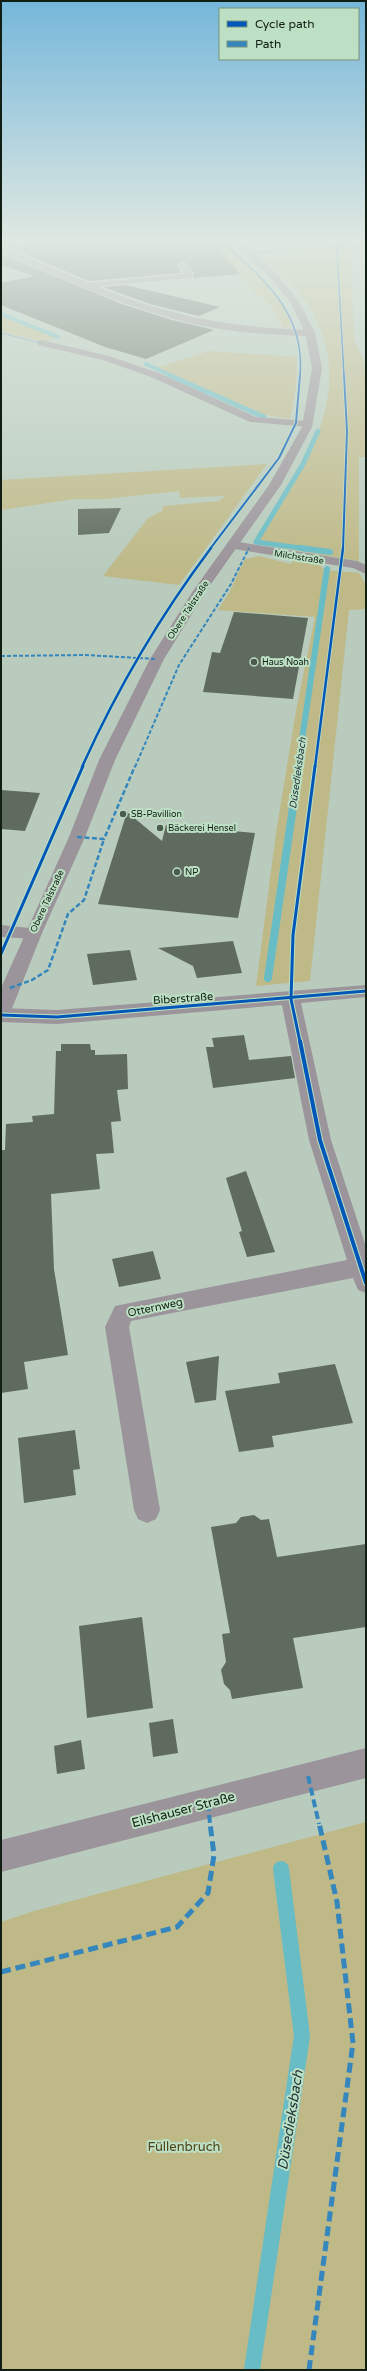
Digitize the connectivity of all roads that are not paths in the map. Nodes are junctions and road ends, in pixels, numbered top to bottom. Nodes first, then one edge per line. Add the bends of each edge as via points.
1 (60, 348) edge
2 (313, 348) edge
3 (308, 424) junction
4 (232, 545) junction
5 (363, 566) edge
6 (1, 931) edge
7 (32, 933) junction
8 (366, 991) edge
9 (291, 999) junction
10 (1, 1011) edge
11 (1, 1015) edge
12 (359, 1241) edge
13 (363, 1275) edge
14 (147, 1510) dead end
15 (366, 1762) edge
16 (1, 1856) edge

1 - 3 street via 106,358 155,374 254,420
2 - 3 street, Obere Talstraße via 317,368
3 - 4 street, Obere Talstraße via 293,456 275,485
4 - 5 street, Milchstraße
4 - 7 street, Obere Talstraße via 157,659 107,760 77,837
6 - 7 street
7 - 10 street, Obere Talstraße
8 - 9 street, Biberstraße
9 - 11 street, Biberstraße via 57,1017
9 - 12 street via 320,1140
12 - 13 street
13 - 14 street, Otternweg via 124,1313 116,1327
15 - 16 street, Eilshauser Straße

